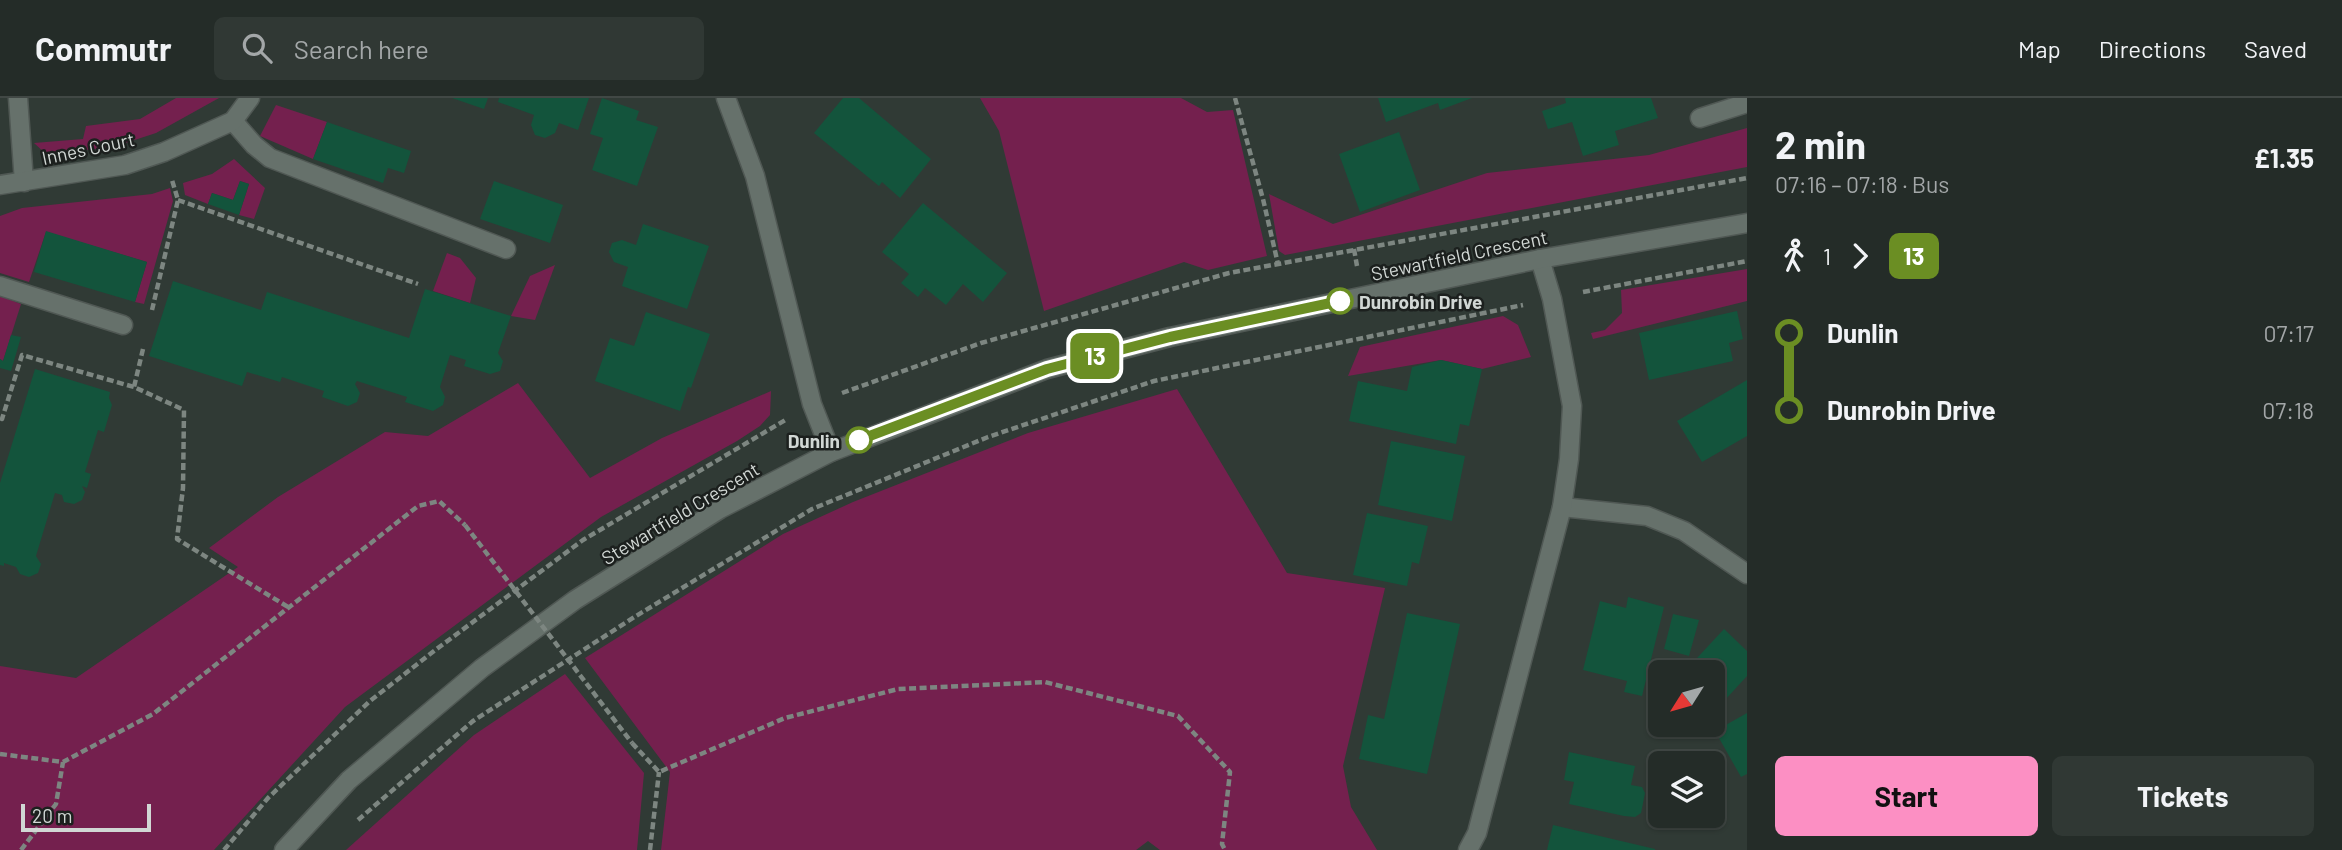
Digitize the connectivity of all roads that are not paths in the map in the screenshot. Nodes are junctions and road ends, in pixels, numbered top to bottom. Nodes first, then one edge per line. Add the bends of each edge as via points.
1 (18, 98) edge
2 (250, 98) edge
3 (726, 98) edge
4 (1747, 103) edge
5 (1700, 118) dead end
6 (233, 121) junction
7 (24, 182) junction
8 (0, 185) edge
9 (1747, 223) edge
10 (506, 248) dead end
11 (1540, 258) junction
12 (0, 286) edge
13 (123, 325) dead end
14 (831, 452) junction
15 (1562, 507) junction
16 (1747, 574) edge
17 (284, 850) edge
18 (1468, 850) edge

1 - 7 street
2 - 6 street, Innes Court
3 - 14 street via 755,176 812,404
4 - 5 street
6 - 7 street, Innes Court via 125,165
6 - 10 street via 270,158
7 - 8 street, Innes Court
9 - 11 street, Stewartfield Crescent
11 - 14 street, Stewartfield Crescent via 1170,337 1047,369
11 - 15 street via 1572,406
12 - 13 street
14 - 17 street, Stewartfield Crescent via 720,509 575,600 482,667 349,780
15 - 16 street via 1647,516 1684,531
15 - 18 street via 1477,833

